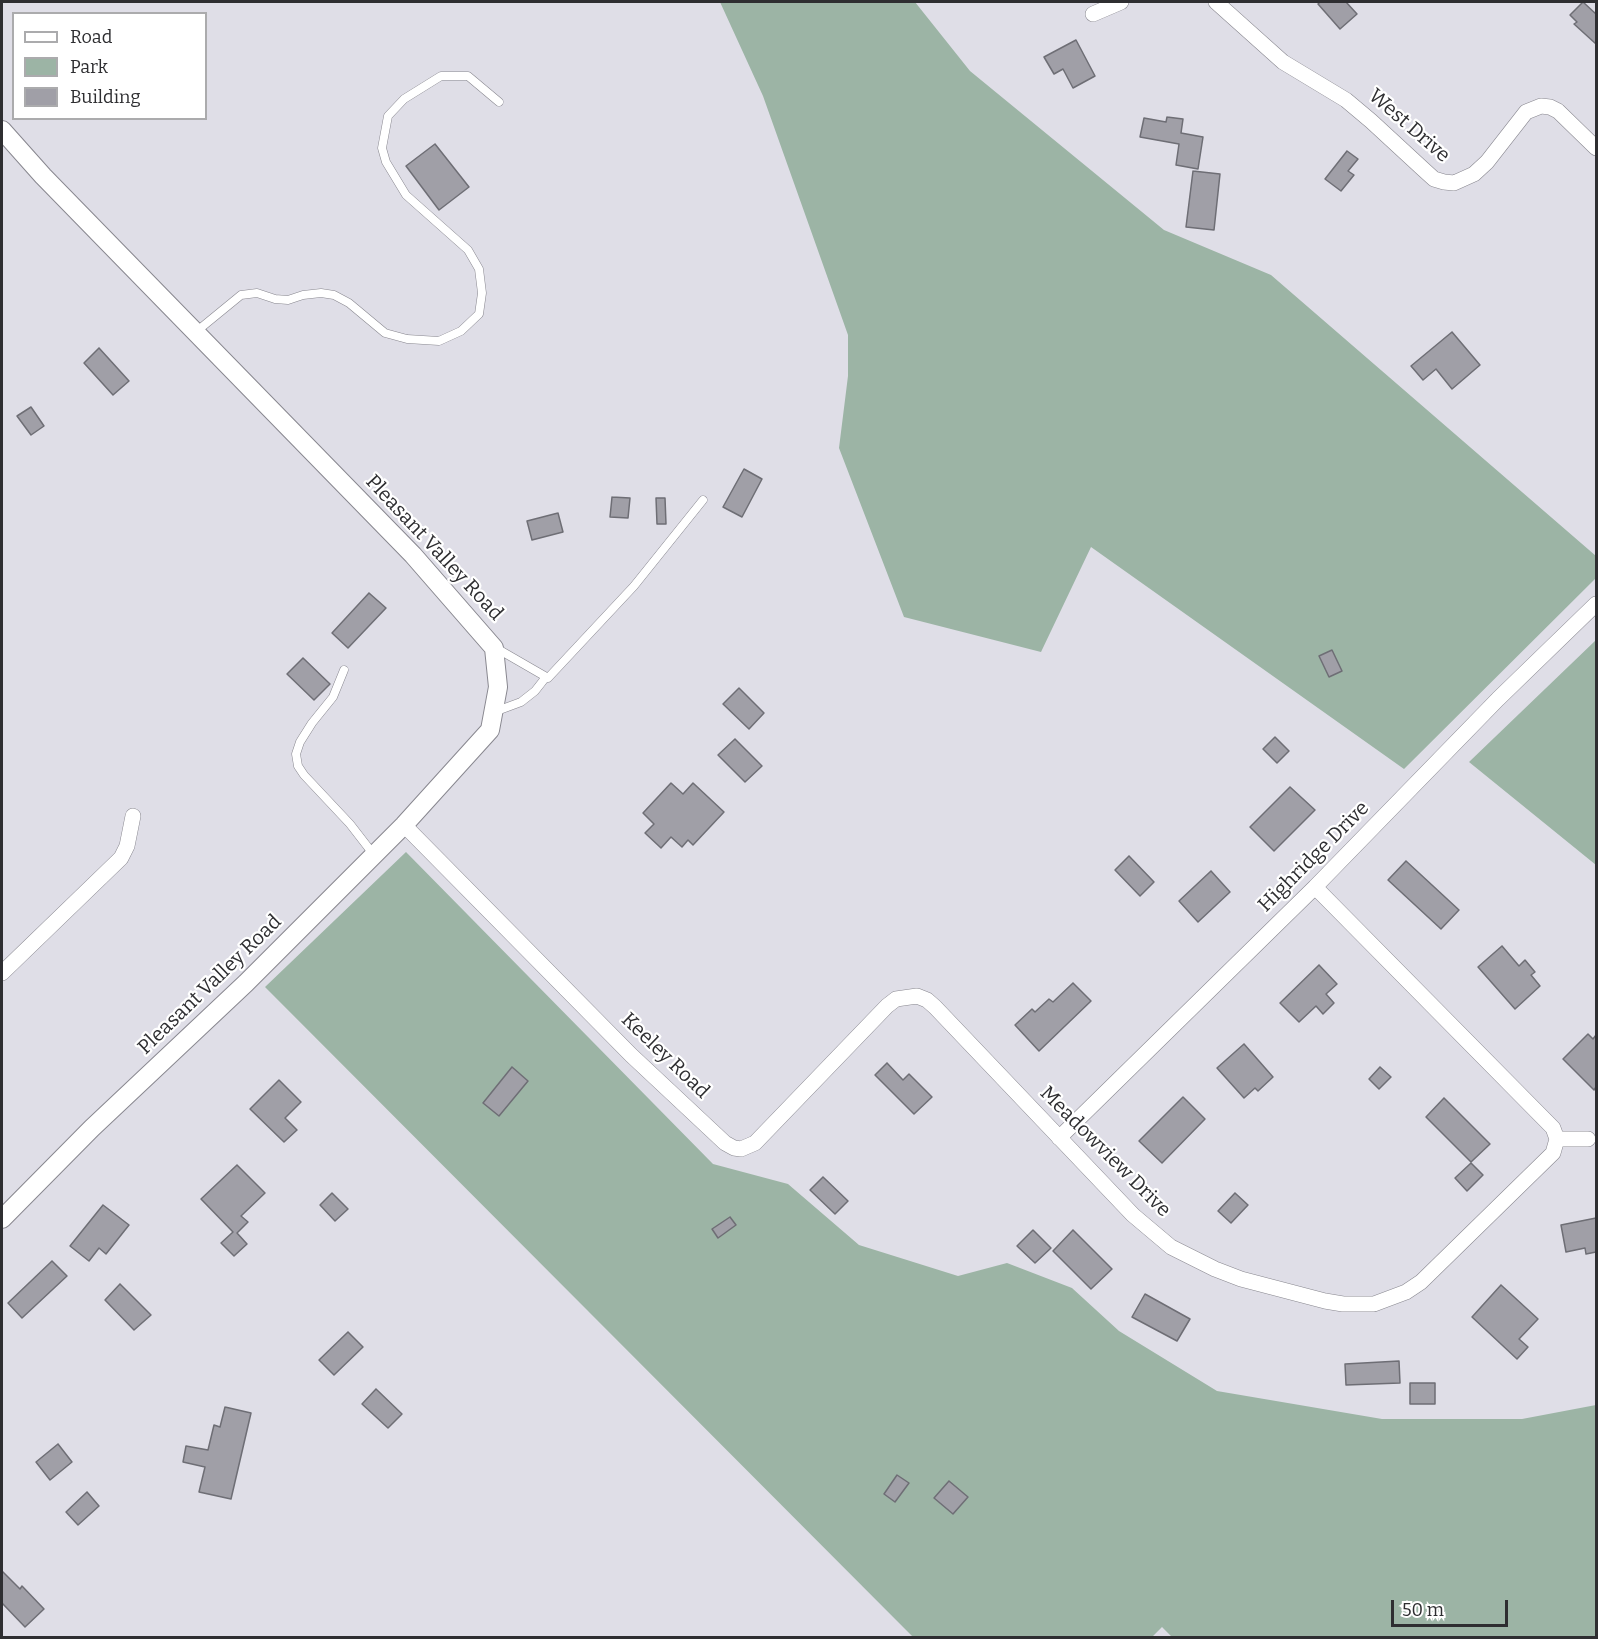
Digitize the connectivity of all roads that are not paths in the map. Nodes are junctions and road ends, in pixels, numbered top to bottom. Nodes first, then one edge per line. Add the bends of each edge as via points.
1 (1120, 2) edge
2 (1216, 2) edge
3 (1093, 14) dead end
4 (499, 102) dead end
5 (2, 130) edge
6 (1596, 148) edge
7 (196, 332) junction
8 (703, 500) dead end
9 (1596, 604) edge
10 (494, 648) junction
11 (344, 670) dead end
12 (546, 677) junction
13 (493, 712) junction
14 (133, 816) dead end
15 (404, 825) junction
16 (374, 855) junction
17 (1315, 887) junction
18 (2, 973) edge
19 (906, 996) joint
20 (1059, 1138) junction
21 (1557, 1139) junction
22 (1588, 1139) dead end
23 (2, 1219) edge

1 - 3 street
2 - 6 street, West Drive via 1283,62 1346,100 1434,179 1454,183 1474,174 1526,112 1541,105 1558,111
4 - 7 lane via 468,76 441,76 404,99 388,116 382,148 406,195 468,250 479,269 479,314 461,331 439,341 407,339 385,333 334,295 321,293 288,300 257,293 241,295
5 - 7 street, Pleasant Valley Road
7 - 10 street, Pleasant Valley Road via 413,555
8 - 12 lane via 634,585
9 - 17 street, Highridge Drive
10 - 12 lane
10 - 13 street, Pleasant Valley Road via 498,687
11 - 16 lane via 333,697 312,723 296,754 304,775
12 - 13 lane via 521,702
13 - 15 street, Pleasant Valley Road via 490,730
14 - 18 street via 121,858
15 - 16 street, Pleasant Valley Road
15 - 19 street, Keeley Road via 631,1055 734,1148 755,1143 877,1015
16 - 23 street, Pleasant Valley Road
17 - 20 street, Highridge Drive
17 - 21 street via 1553,1128
19 - 20 street, Meadowview Drive via 917,996 936,1007
20 - 21 street, Meadowview Drive via 1133,1215 1171,1247 1241,1279 1325,1301 1359,1305 1389,1299 1421,1282 1553,1153
21 - 22 street

